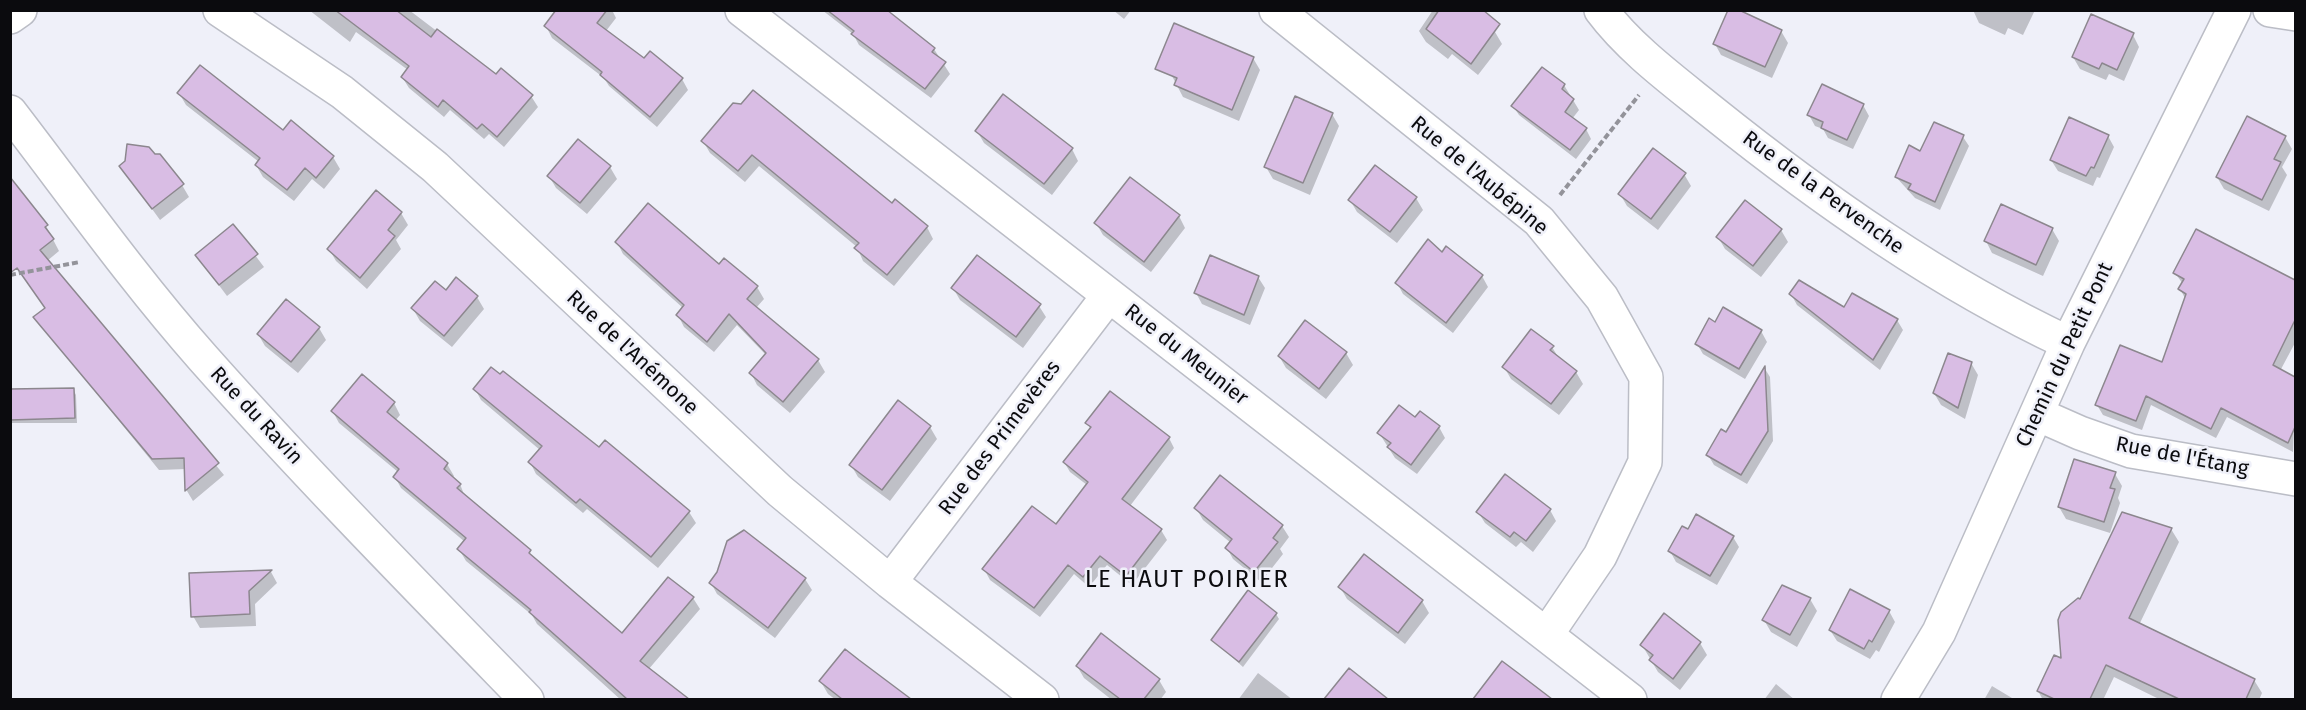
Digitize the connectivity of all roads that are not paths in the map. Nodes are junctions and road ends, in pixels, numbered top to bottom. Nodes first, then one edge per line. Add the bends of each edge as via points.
1 (20, 10) edge
2 (220, 10) edge
3 (742, 10) edge
4 (1276, 10) edge
5 (1601, 10) edge
6 (2234, 10) edge
7 (2270, 10) edge
8 (2295, 14) edge
9 (10, 17) edge
10 (10, 112) edge
11 (1109, 295) junction
12 (2068, 343) junction
13 (2037, 414) junction
14 (2295, 479) edge
15 (890, 582) junction
16 (1547, 634) junction
17 (526, 699) edge
18 (1042, 699) edge
19 (1630, 699) edge
20 (1899, 699) edge

1 - 9 street
2 - 15 street, Rue de l'Anémone via 342,92 435,167 780,491
3 - 11 street, Rue du Meunier
4 - 16 street, Rue de l'Aubépine via 1539,221 1602,298 1646,377 1645,462 1600,556
5 - 12 street, Rue de la Pervenche via 1659,69 1775,162 1900,249
6 - 12 street, Chemin du Petit Pont
7 - 8 street
10 - 17 street, Rue du Ravin via 201,357 373,543
11 - 15 street, Rue des Primevères
11 - 16 street, Rue du Meunier
12 - 13 street, Chemin du Petit Pont
13 - 14 street, Rue de l'Étang via 2131,451
13 - 20 street, Chemin du Petit Pont via 1939,632
15 - 18 street, Rue de l'Anémone
16 - 19 street, Rue du Meunier

